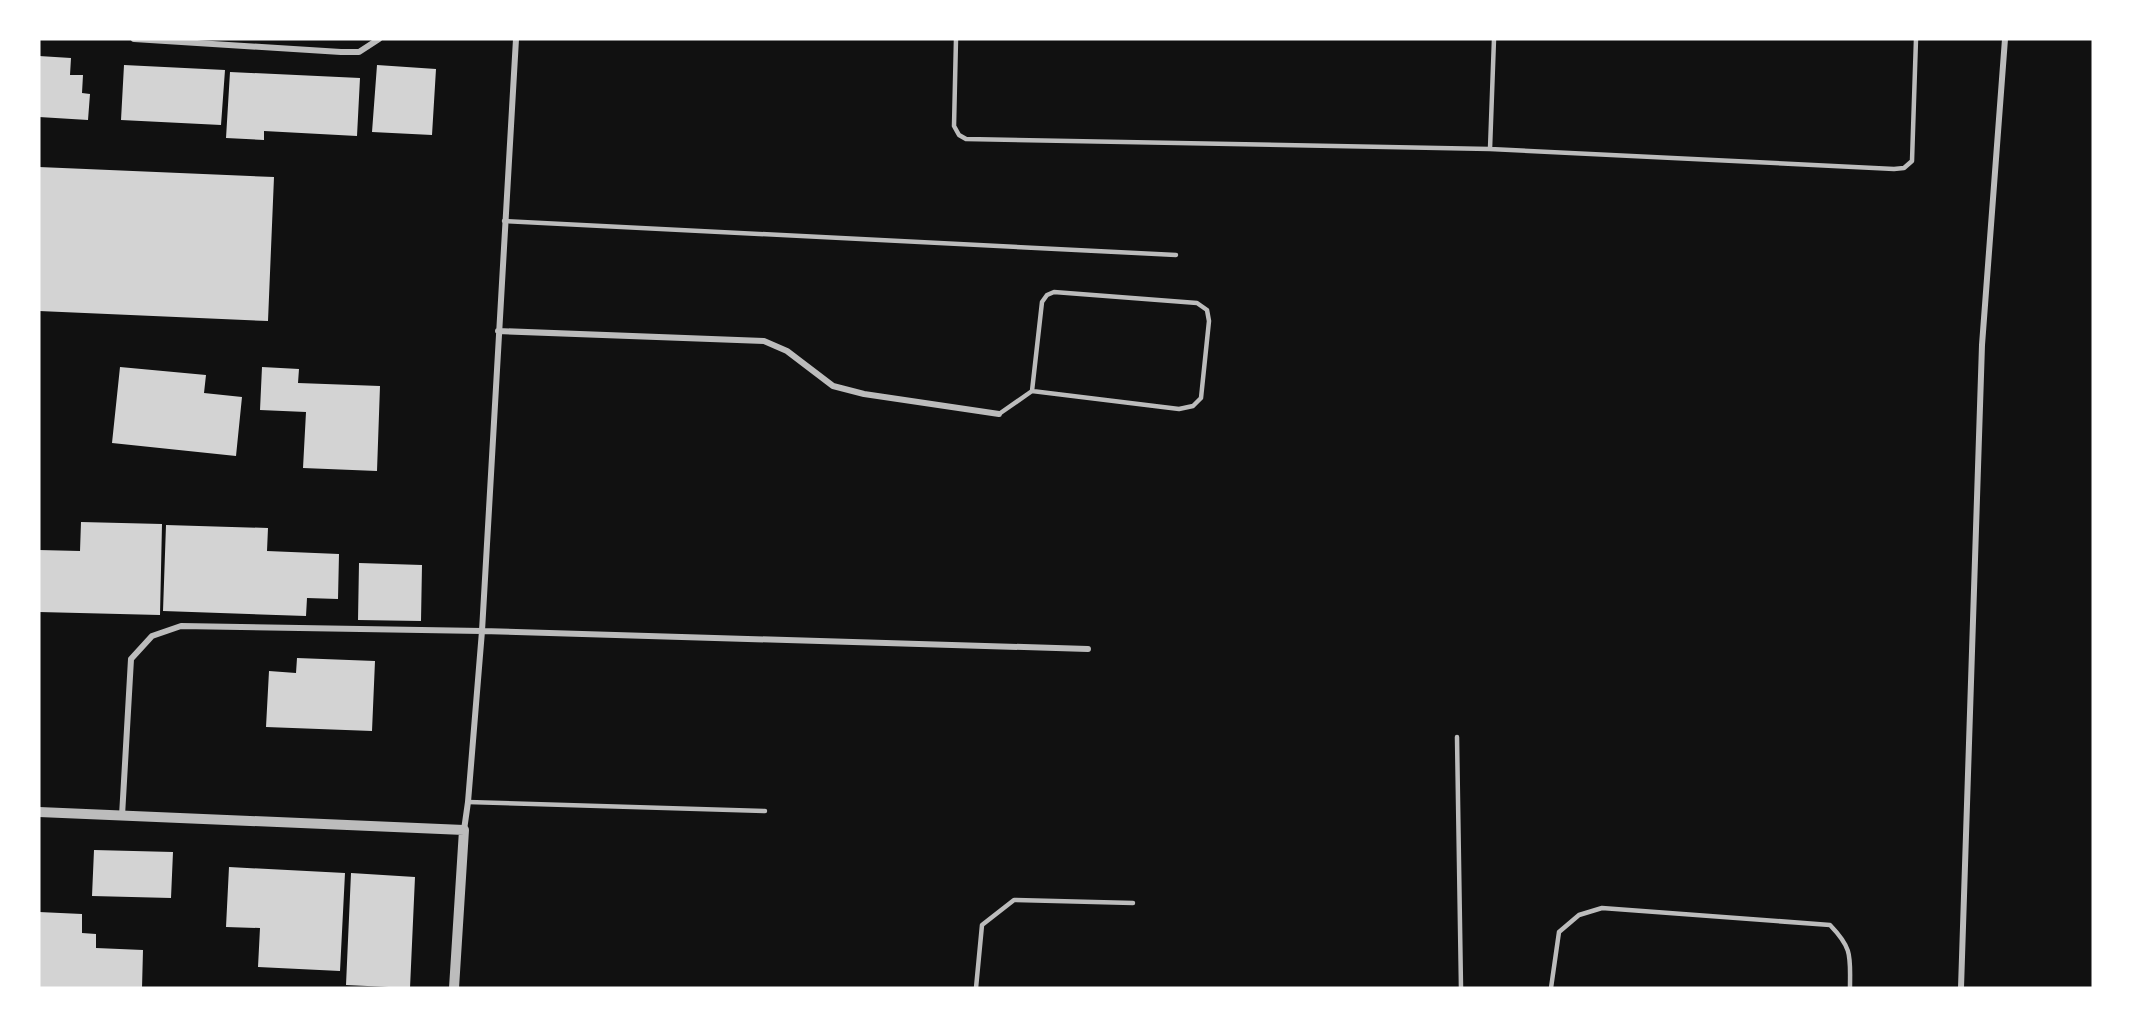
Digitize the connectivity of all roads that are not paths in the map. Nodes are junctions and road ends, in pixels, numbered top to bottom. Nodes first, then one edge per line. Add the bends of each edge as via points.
1 (134, 39) edge
2 (379, 39) edge
3 (516, 39) edge
4 (956, 39) edge
5 (1494, 39) edge
6 (1916, 39) edge
7 (2005, 39) edge
8 (1490, 149) junction
9 (504, 221) junction
10 (1176, 255) dead end
11 (498, 332) junction
12 (1032, 391) junction
13 (999, 414) joint
14 (482, 631) junction
15 (1088, 649) dead end
16 (1457, 737) dead end
17 (468, 802) junction
18 (765, 811) dead end
19 (39, 812) edge
20 (122, 816) junction
21 (464, 830) junction
22 (1132, 903) dead end
23 (454, 988) edge
24 (976, 988) edge
25 (1461, 988) edge
26 (1551, 988) edge
27 (1850, 988) edge
28 (1961, 988) edge

1 - 2 street via 359,52
3 - 9 street
4 - 8 lane via 954,126 966,139
5 - 8 lane
6 - 8 lane via 1912,161 1904,168
7 - 28 street via 1982,345
9 - 10 lane
9 - 11 street
11 - 13 street via 764,341 786,351 833,386
11 - 14 street
12 - 12 lane via 1042,302 1047,295 1054,292 1197,303 1207,310 1201,398 1193,406 1179,409
12 - 13 lane
14 - 15 street
14 - 17 street
14 - 20 street via 181,626 152,636 130,660
16 - 25 lane
17 - 18 lane
17 - 21 street
19 - 20 street
20 - 21 street
21 - 23 street
22 - 24 lane via 1014,900 982,925
26 - 27 lane via 1559,932 1579,915 1602,908 1830,925 1844,940 1850,957

